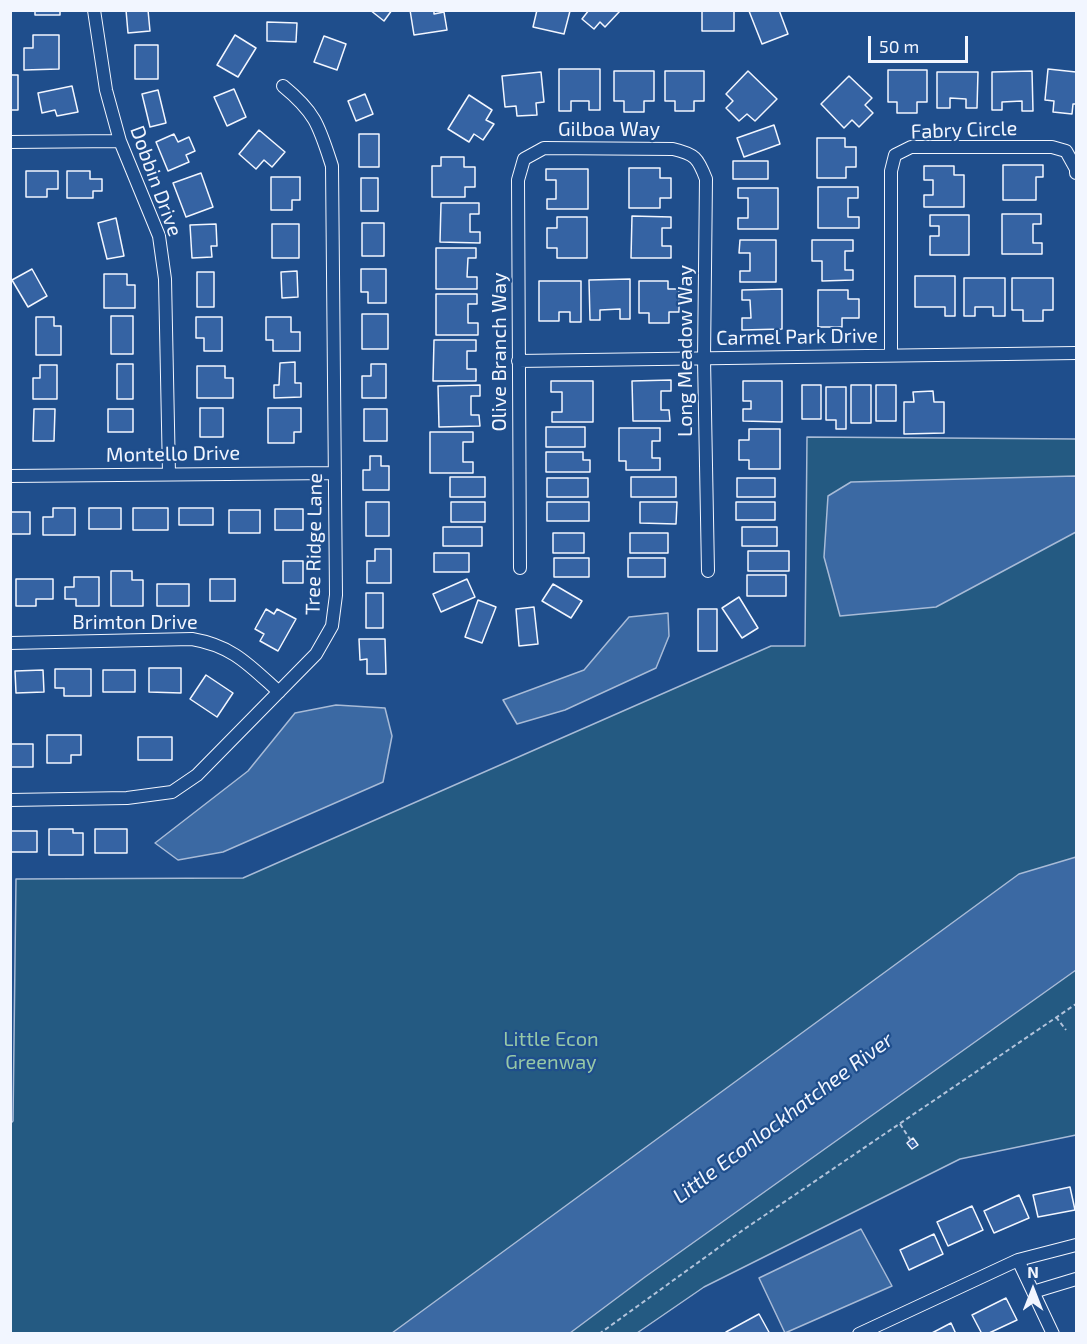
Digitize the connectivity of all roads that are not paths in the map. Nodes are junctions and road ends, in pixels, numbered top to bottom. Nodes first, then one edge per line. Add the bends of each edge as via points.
1 (94, 10) edge
2 (283, 86) dead end
3 (120, 141) junction
4 (10, 142) edge
5 (544, 148) joint
6 (673, 149) joint
7 (1077, 173) edge
8 (1077, 353) edge
9 (891, 354) junction
10 (704, 359) junction
11 (518, 360) junction
12 (335, 473) junction
13 (169, 474) junction
14 (10, 476) edge
15 (520, 568) dead end
16 (708, 571) dead end
17 (10, 643) edge
18 (279, 692) junction
19 (10, 800) edge
20 (1077, 1245) edge
21 (1018, 1260) junction
22 (1077, 1279) edge
23 (1033, 1292) junction
24 (859, 1334) edge
25 (1053, 1334) edge

1 - 3 street, Dobbin Drive via 106,90
2 - 12 street, Tree Ridge Lane via 313,114 332,166
3 - 4 street
3 - 13 street, Dobbin Drive via 159,236 165,279
5 - 6 street, Gilboa Way
5 - 11 street, Olive Branch Way via 524,159 518,180
6 - 10 street, Long Meadow Way via 690,153 706,179
7 - 9 street, Fabry Circle via 1066,151 1052,147 911,147 895,155 891,171
8 - 9 street, Carmel Park Drive
9 - 10 street, Carmel Park Drive
10 - 11 street, Carmel Park Drive
10 - 16 street, Long Meadow Way
11 - 15 street, Olive Branch Way
12 - 13 street, Montello Drive
12 - 18 street, Tree Ridge Lane via 336,596 332,626 316,654
13 - 14 street, Montello Drive
17 - 18 street, Brimton Drive via 192,639 236,654
18 - 19 street, Tree Ridge Lane via 197,775 172,792 127,798
20 - 21 street
21 - 23 street
21 - 24 street
22 - 23 street
23 - 25 street

